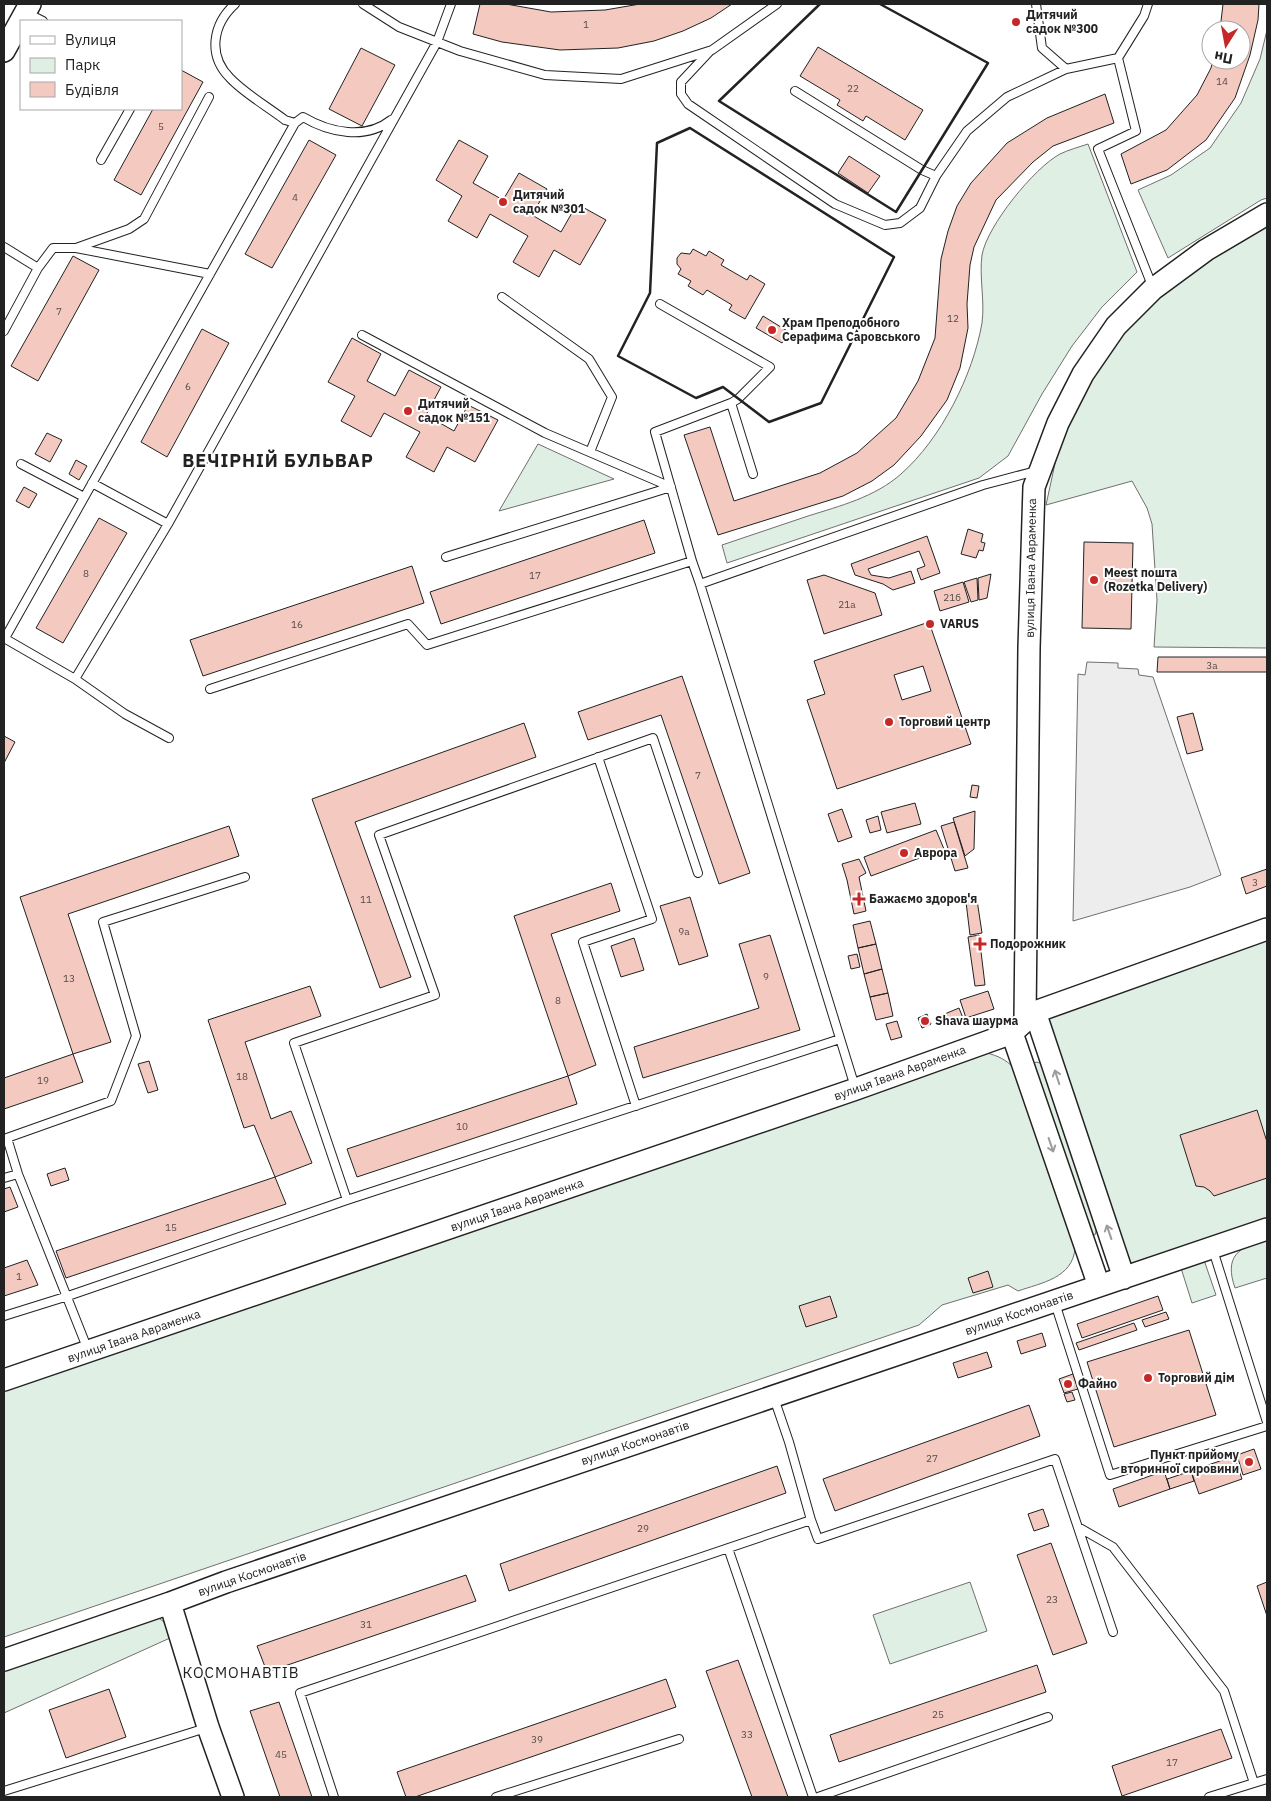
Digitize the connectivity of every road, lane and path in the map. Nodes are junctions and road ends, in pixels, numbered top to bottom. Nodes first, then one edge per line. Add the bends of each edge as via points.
1 (235, 4) edge
2 (363, 4) edge
3 (451, 4) edge
4 (777, 4) edge
5 (1036, 4) edge
6 (1148, 4) edge
7 (20, 29) edge
8 (437, 42) junction
9 (712, 50) junction
10 (4, 51) edge
11 (1118, 58) junction
12 (1066, 69) junction
13 (795, 91) dead end
14 (209, 97) dead end
15 (129, 110) edge
16 (395, 118) junction
17 (295, 123) junction
18 (101, 160) dead end
19 (936, 176) junction
20 (1267, 214) edge
21 (4, 247) edge
22 (76, 248) junction
23 (38, 268) junction
24 (210, 274) junction
25 (1153, 289) junction
26 (502, 297) dead end
27 (660, 304) dead end
28 (4, 331) edge
29 (362, 334) dead end
30 (731, 403) junction
31 (590, 452) junction
32 (21, 464) dead end
33 (1038, 471) junction
34 (753, 474) dead end
35 (92, 483) junction
36 (671, 487) junction
37 (84, 498) junction
38 (168, 524) junction
39 (446, 557) dead end
40 (692, 561) junction
41 (700, 584) junction
42 (4, 638) edge
43 (76, 678) junction
44 (210, 689) dead end
45 (169, 738) dead end
46 (598, 757) junction
47 (698, 873) dead end
48 (245, 877) dead end
49 (1267, 929) edge
50 (1024, 1022) junction
51 (840, 1039) junction
52 (856, 1089) junction
53 (636, 1106) junction
54 (5, 1139) edge
55 (18, 1174) junction
56 (4, 1178) edge
57 (347, 1200) junction
58 (1267, 1229) edge
59 (1212, 1248) junction
60 (1124, 1278) junction
61 (1099, 1286) junction
62 (68, 1296) junction
63 (1054, 1301) junction
64 (4, 1316) edge
65 (89, 1352) junction
66 (4, 1380) edge
67 (774, 1396) junction
68 (1267, 1422) edge
69 (1267, 1426) edge
70 (811, 1520) junction
71 (1078, 1527) junction
72 (728, 1548) junction
73 (170, 1603) junction
74 (1112, 1632) dead end
75 (4, 1660) edge
76 (1048, 1717) dead end
77 (208, 1727) junction
78 (679, 1739) dead end
79 (1267, 1779) edge
80 (1254, 1783) junction
81 (4, 1791) edge
82 (232, 1797) edge
83 (334, 1797) edge
84 (496, 1797) edge
85 (813, 1797) edge
86 (818, 1797) edge
87 (1210, 1797) edge

1 - 17 lane via 222,16 216,33 218,62 229,78 285,120
2 - 8 lane via 399,27
3 - 8 lane
4 - 9 lane
5 - 12 lane via 1042,48
6 - 11 lane
7 - 10 street
8 - 9 lane via 544,75 621,79
8 - 16 lane
9 - 19 lane via 681,82 680,94 688,104 835,204 885,225 900,223 920,208
11 - 12 lane
11 - 25 lane via 1136,131 1098,149
12 - 19 lane via 1007,97 967,131
13 - 19 lane
14 - 22 lane via 144,219 129,229
15 - 18 lane
16 - 17 lane via 381,128 363,132 338,132 303,117
16 - 38 lane
17 - 24 lane
20 - 25 street, вулиця Івана Авраменка via 1206,250
21 - 23 lane
22 - 23 lane via 53,248
22 - 24 lane
23 - 28 lane
24 - 35 lane
25 - 33 street, вулиця Івана Авраменка via 1116,326 1083,374
26 - 31 lane via 589,359 612,397
27 - 30 lane via 770,367
29 - 31 lane via 545,433
30 - 34 lane
30 - 36 lane via 655,432
31 - 36 lane
32 - 37 lane
33 - 41 lane via 983,485
33 - 50 street, вулиця Івана Авраменка via 1034,487 1030,599
35 - 37 lane
35 - 38 lane
36 - 39 lane
36 - 40 lane
37 - 42 lane
38 - 43 lane
40 - 41 lane
40 - 44 lane via 427,645 408,624
41 - 51 lane
42 - 43 lane
43 - 45 lane via 125,714
46 - 47 lane via 653,738
46 - 53 lane via 652,919 583,942
46 - 57 lane via 379,835 435,995 294,1044
48 - 54 lane via 103,922 136,1036 111,1101
49 - 50 street, вулиця Івана Авраменка
50 - 52 street, вулиця Івана Авраменка
60 -> 50 street
50 -> 61 street
51 - 52 lane
51 - 53 lane
52 - 65 street, вулиця Івана Авраменка
53 - 57 lane
54 - 55 lane
55 - 56 lane
55 - 62 lane
57 - 62 lane
58 - 59 street, вулиця Космонавтів
59 - 60 street, вулиця Космонавтів
59 - 68 lane
60 - 61 street, вулиця Космонавтів
61 - 63 street, вулиця Космонавтів
62 - 64 lane
62 - 65 lane
63 - 67 street, вулиця Космонавтів
63 - 69 lane via 1110,1475
65 - 66 street, вулиця Івана Авраменка
67 - 70 lane
67 - 73 street, вулиця Космонавтів
70 - 71 lane via 818,1540 1055,1459
70 - 72 lane
71 - 74 lane
71 - 80 lane via 1113,1547 1224,1691
72 - 83 lane via 300,1693
72 - 85 lane
73 - 75 street, вулиця Космонавтів
73 - 77 street
76 - 86 lane
77 - 81 lane
77 - 82 street
78 - 84 lane
79 - 80 lane
80 - 87 lane

